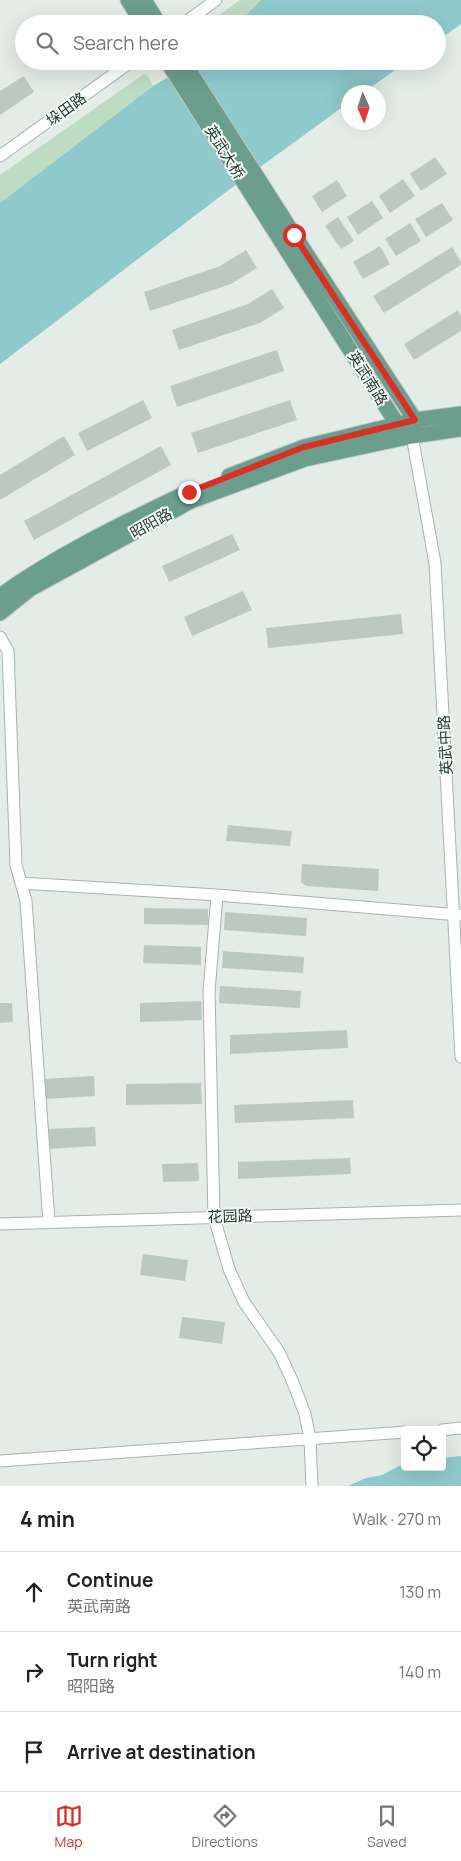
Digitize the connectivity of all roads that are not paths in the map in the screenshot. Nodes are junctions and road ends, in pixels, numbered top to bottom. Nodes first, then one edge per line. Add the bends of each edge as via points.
1 (128, 0) edge
2 (144, 0) edge
3 (216, 0) edge
4 (137, 15) edge
5 (153, 15) edge
6 (196, 15) edge
7 (119, 70) edge
8 (173, 70) edge
9 (188, 70) edge
10 (0, 156) edge
11 (288, 238) junction
12 (461, 414) edge
13 (415, 420) junction
14 (397, 424) junction
15 (461, 429) edge
16 (412, 436) junction
17 (0, 596) edge
18 (0, 613) edge
19 (0, 637) edge
20 (21, 883) junction
21 (217, 895) junction
22 (457, 914) edge
23 (461, 1057) edge
24 (461, 1210) edge
25 (214, 1217) junction
26 (49, 1222) junction
27 (0, 1224) edge
28 (461, 1428) edge
29 (446, 1430) edge
30 (401, 1432) edge
31 (310, 1439) junction
32 (0, 1461) edge
33 (312, 1482) edge

1 - 4 main road
2 - 5 main road
3 - 6 street
7 - 10 street, 垛田路
8 - 11 main road, 英武大桥
9 - 11 main road, 英武大桥
11 - 13 main road, 英武南路
11 - 14 main road, 英武南路
12 - 13 main road, 昭阳路
13 - 14 main road, 昭阳路
13 - 16 main road
14 - 16 main road, 英武南路
14 - 17 main road, 昭阳路 via 304,447 189,492 98,536 27,576
15 - 16 main road, 昭阳路
16 - 18 main road, 昭阳路 via 305,459 191,501 30,590
16 - 22 street, 英武中路 via 435,563
19 - 20 street via 8,651 16,866
20 - 21 street
20 - 26 street via 26,901
21 - 22 street
21 - 25 street via 209,992
22 - 23 street, 英武中路
24 - 25 street, 花园路
25 - 26 street, 花园路
25 - 31 street via 229,1269 244,1302 278,1352 292,1380 305,1414
26 - 27 street, 花园路
28 - 29 street
30 - 31 street
31 - 32 street
31 - 33 street

